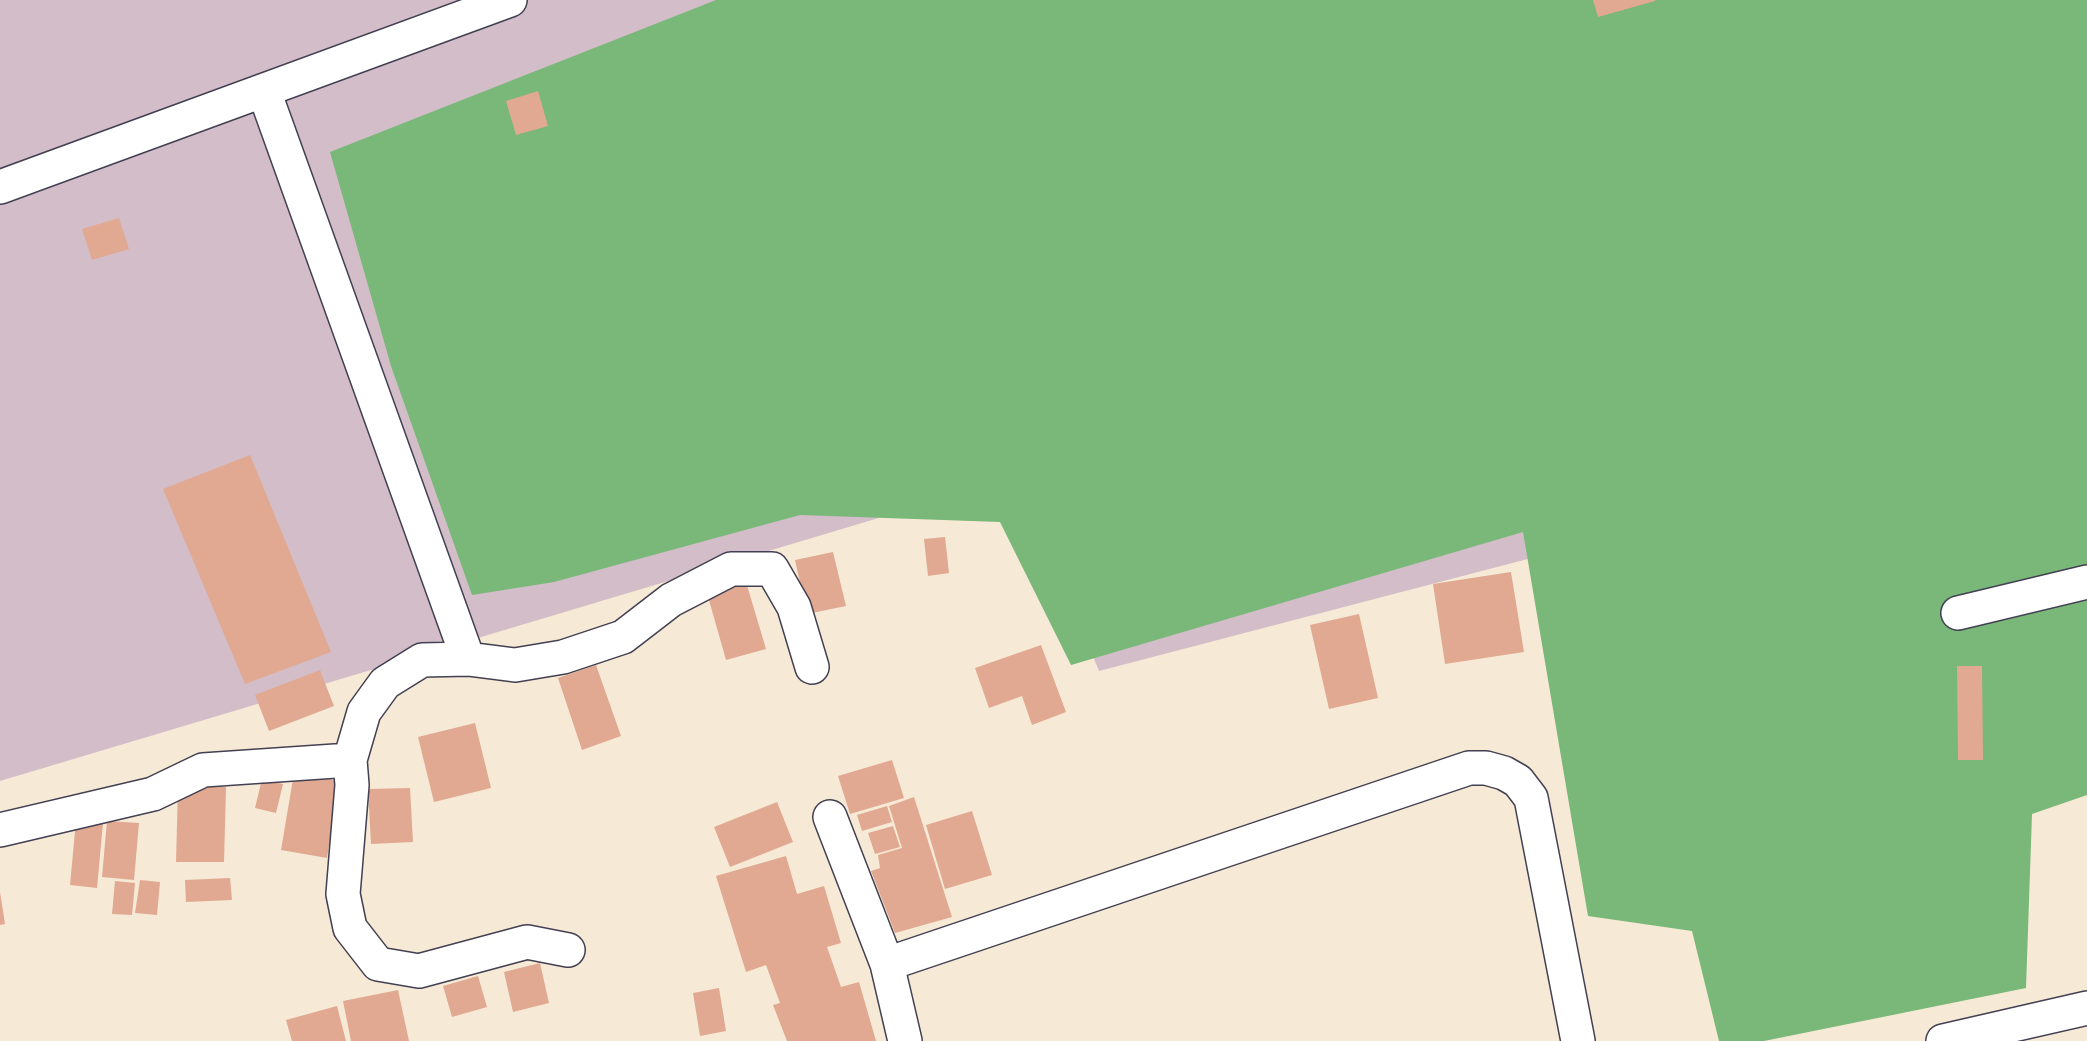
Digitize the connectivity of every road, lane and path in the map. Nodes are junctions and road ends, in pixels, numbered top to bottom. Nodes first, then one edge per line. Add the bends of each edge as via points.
1 (510, 0) edge
2 (264, 91) junction
3 (6, 181) edge
4 (2087, 582) edge
5 (1958, 613) dead end
6 (468, 659) junction
7 (812, 667) dead end
8 (350, 760) junction
9 (830, 817) dead end
10 (0, 830) edge
11 (568, 950) dead end
12 (887, 964) junction
13 (2087, 1008) edge
14 (905, 1041) edge
15 (1578, 1041) edge
16 (1943, 1041) edge

1 - 2 street
2 - 3 street
2 - 6 street
4 - 5 street
6 - 7 street via 515,665 563,657 623,637 671,600 731,569 772,569 794,607
6 - 8 street via 422,660 385,683 364,712
8 - 10 street via 204,770 153,794
8 - 11 street via 352,785 343,894 350,928 378,964 419,971 527,942
9 - 12 street
12 - 14 street
12 - 15 street via 1468,768 1486,768 1518,781 1531,798
13 - 16 street

